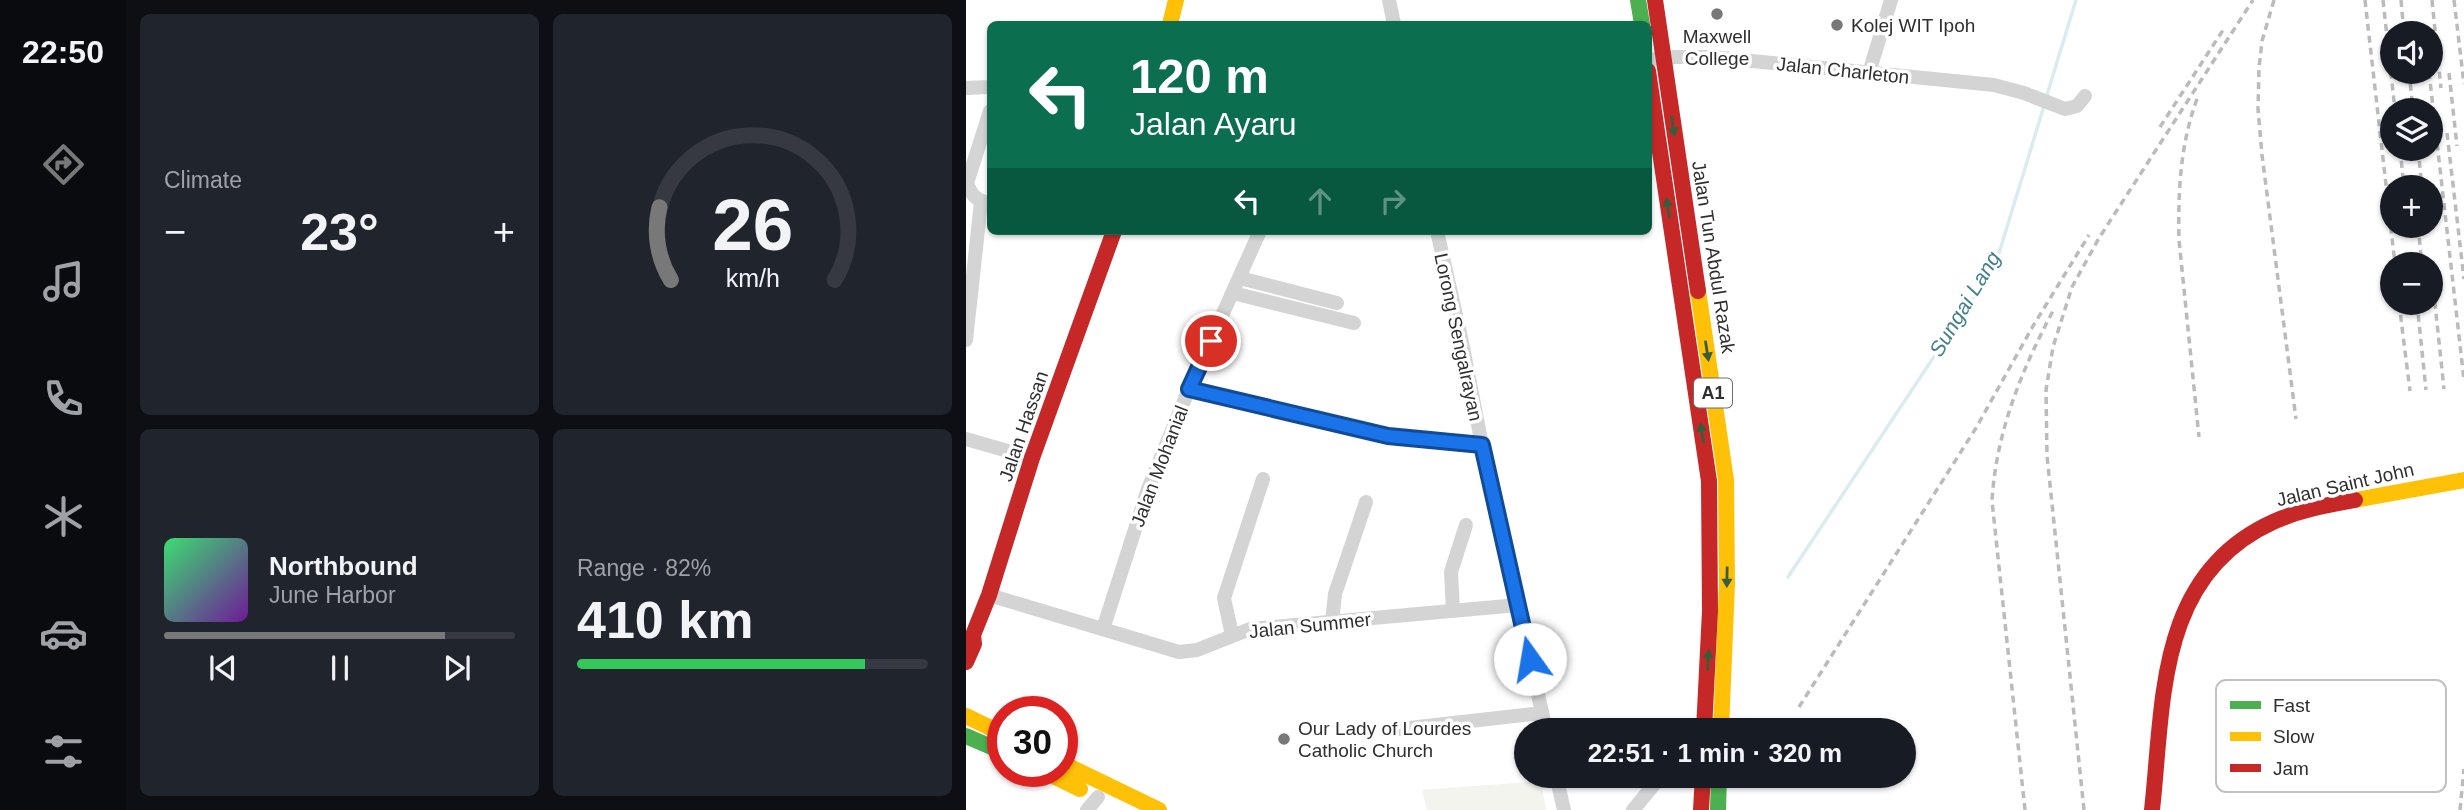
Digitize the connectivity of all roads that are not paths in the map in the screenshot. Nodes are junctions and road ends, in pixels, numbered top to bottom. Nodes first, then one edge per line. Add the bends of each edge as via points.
1 (1176, 0) edge
2 (1389, 0) edge
3 (1638, 0) edge
4 (1655, 0) edge
5 (1891, 0) edge
6 (1171, 21) edge
7 (1393, 21) edge
8 (1642, 21) edge
9 (1656, 59) edge
10 (1869, 73) junction
11 (987, 87) edge
12 (966, 88) edge
13 (2085, 96) dead end
14 (1652, 115) edge
15 (987, 120) edge
16 (986, 203) edge
17 (1113, 235) edge
18 (1258, 235) edge
19 (1438, 235) edge
20 (1240, 278) junction
21 (1233, 293) junction
22 (1337, 303) dead end
23 (1353, 323) dead end
24 (966, 340) edge
25 (1189, 389) junction
26 (966, 439) edge
27 (1482, 445) junction
28 (1032, 458) junction
29 (1263, 479) dead end
30 (2464, 480) edge
31 (2464, 487) edge
32 (2397, 496) junction
33 (1366, 502) dead end
34 (1466, 526) dead end
35 (989, 594) junction
36 (1518, 605) junction
37 (1453, 611) junction
38 (1332, 622) junction
39 (1103, 629) junction
40 (1232, 635) junction
41 (970, 638) edge
42 (966, 662) edge
43 (1542, 713) junction
44 (966, 716) edge
45 (1543, 718) edge
46 (1705, 718) edge
47 (1721, 718) edge
48 (987, 726) edge
49 (1399, 729) dead end
50 (966, 736) edge
51 (987, 745) edge
52 (1078, 771) edge
53 (1077, 787) edge
54 (1559, 788) edge
55 (1651, 788) edge
56 (1702, 788) edge
57 (1719, 788) edge
58 (1098, 797) junction
59 (1087, 810) edge
60 (1124, 810) edge
61 (1159, 810) edge
62 (1564, 810) edge
63 (1633, 810) edge
64 (1701, 810) edge
65 (1718, 810) edge
66 (2152, 810) edge
67 (2159, 810) edge

1 - 6 main road
2 - 7 street
3 - 8 main road
4 - 9 main road, Jalan Tun Abdul Razak / A1
5 - 10 street
9 - 10 street, Jalan Charleton via 1712,57
9 -> 47 main road, Jalan Tun Abdul Razak / A1 via 1726,480
10 - 13 street, Jalan Charleton via 1994,85 2065,109 2077,106
11 - 12 street
46 -> 14 main road, Jalan Tun Abdul Razak / A1 via 1709,481
15 - 16 street via 967,183 974,196
16 - 24 street
17 - 28 main road, Jalan Hassan
18 - 20 street, Jalan Mohanial
19 - 27 street, Lorong Sengalrayan
20 - 21 street, Jalan Mohanial
20 - 22 street
21 - 23 street
21 - 25 street, Jalan Mohanial
25 - 27 street via 1388,436
25 - 39 street, Jalan Mohanial via 1148,489
26 - 28 street
27 - 36 street, Lorong Sengalrayan
28 - 35 main road, Jalan Hassan
29 - 40 street via 1224,598
30 - 32 main road, Jalan Saint John
31 - 32 main road, Jalan Saint John
32 - 66 main road, Jalan Saint John via 2309,510 2271,522 2234,546 2207,573 2186,607 2172,643
32 - 67 main road, Jalan Saint John via 2274,529 2238,551 2213,578 2192,610 2178,645
33 - 38 street via 1335,594
34 - 37 street via 1451,572
35 - 39 street, Jalan Summer
35 - 41 main road, Jalan Hassan
36 - 37 street, Jalan Summer
36 - 43 street, Lorong Sengalrayan
37 - 38 street, Jalan Summer
38 - 40 street, Jalan Summer via 1250,629
39 - 40 street, Jalan Summer via 1179,652 1197,650
41 - 42 main road, Jalan Hassan via 974,644
43 - 45 street, Lorong Sengalrayan
43 - 49 street
44 - 48 main road
50 - 51 main road
52 - 61 main road
53 - 58 main road
54 - 62 street
55 - 63 street
56 - 64 main road
57 - 65 main road
58 - 59 street
58 - 60 main road

